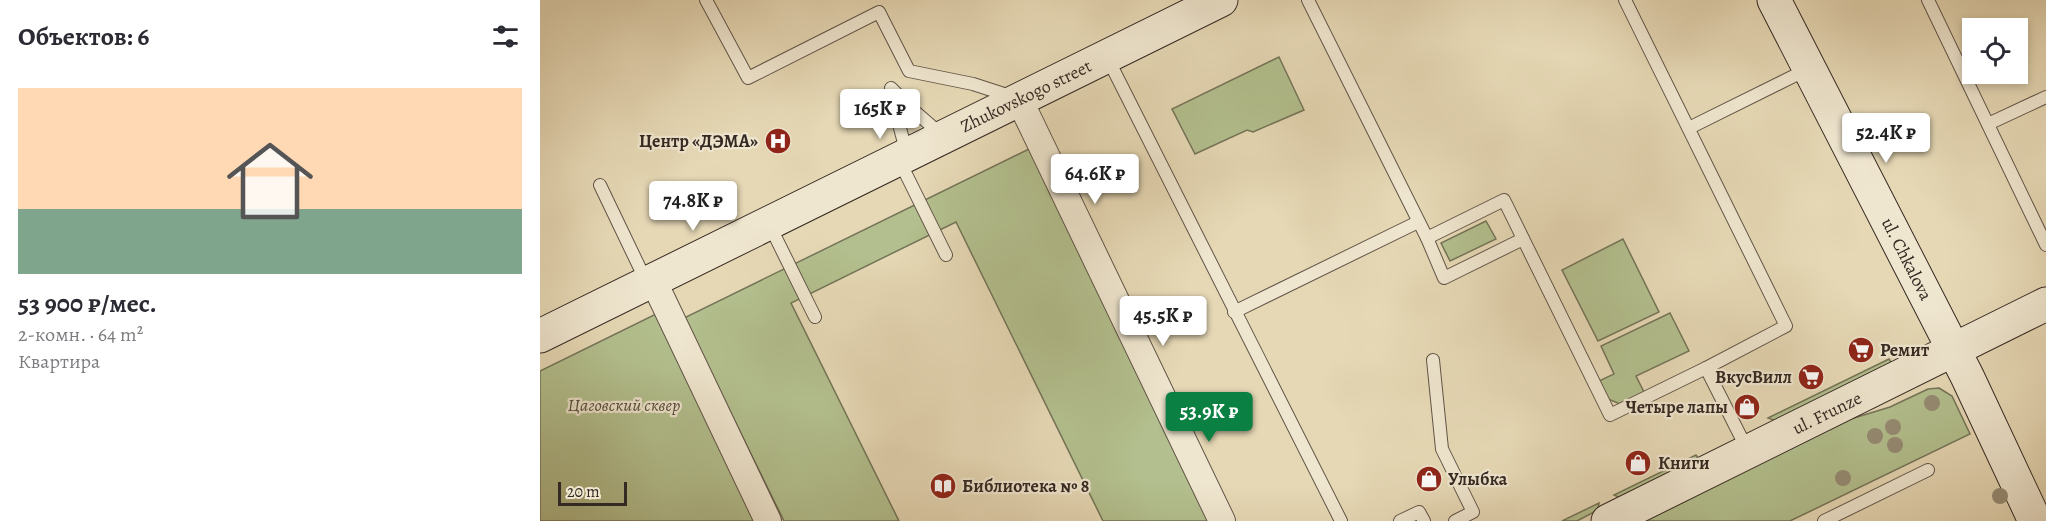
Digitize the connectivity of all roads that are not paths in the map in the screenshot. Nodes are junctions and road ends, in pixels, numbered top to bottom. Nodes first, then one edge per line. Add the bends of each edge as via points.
1 (706, 0) edge
2 (1221, 0) edge
3 (1308, 0) edge
4 (1625, 0) edge
5 (1774, 0) edge
6 (1928, 0) edge
7 (1107, 57) junction
8 (1808, 69) junction
9 (2046, 97) edge
10 (1019, 99) junction
11 (1988, 124) junction
12 (1689, 128) junction
13 (944, 137) junction
14 (903, 157) junction
15 (600, 185) dead end
16 (1418, 222) junction
17 (768, 223) junction
18 (1427, 238) junction
19 (1523, 239) junction
20 (2046, 245) edge
21 (946, 255) dead end
22 (650, 282) junction
23 (2046, 304) edge
24 (1234, 312) junction
25 (815, 317) dead end
26 (542, 329) edge
27 (1954, 351) junction
28 (1434, 360) dead end
29 (1706, 368) junction
30 (1748, 452) junction
31 (1928, 470) dead end
32 (768, 521) edge
33 (1222, 521) edge
34 (1341, 521) edge
35 (1400, 521) edge
36 (1424, 521) edge
37 (1455, 521) edge
38 (1608, 521) edge
39 (1824, 521) edge
40 (2035, 521) edge

1 - 10 lane via 748,78 879,12 909,71 973,84
2 - 7 main road, Zhukovskogo street
3 - 16 lane
4 - 12 lane
5 - 8 main road, ul. Chkalova
6 - 11 lane
7 - 10 main road, Zhukovskogo street
7 - 24 lane
8 - 12 lane
8 - 27 main road, ul. Chkalova
9 - 11 lane
10 - 13 main road, Zhukovskogo street
10 - 33 street
11 - 20 lane
12 - 29 lane via 1786,326
13 - 14 main road, Zhukovskogo street
13 - 14 lane via 891,88
14 - 17 main road, Zhukovskogo street
14 - 21 lane
15 - 22 lane
16 - 18 lane
16 - 24 lane
17 - 22 main road, Zhukovskogo street
17 - 25 lane
18 - 19 lane via 1504,200
18 - 19 lane via 1444,278
19 - 29 lane via 1610,415
22 - 26 main road, Zhukovskogo street
22 - 32 street
23 - 27 main road, ul. Frunze
24 - 34 lane
27 - 30 main road, ul. Frunze
27 - 40 main road, ul. Chkalova
28 - 37 lane via 1442,449 1473,512
29 - 30 lane
30 - 38 main road, ul. Frunze
31 - 39 lane
35 - 36 lane via 1419,512

